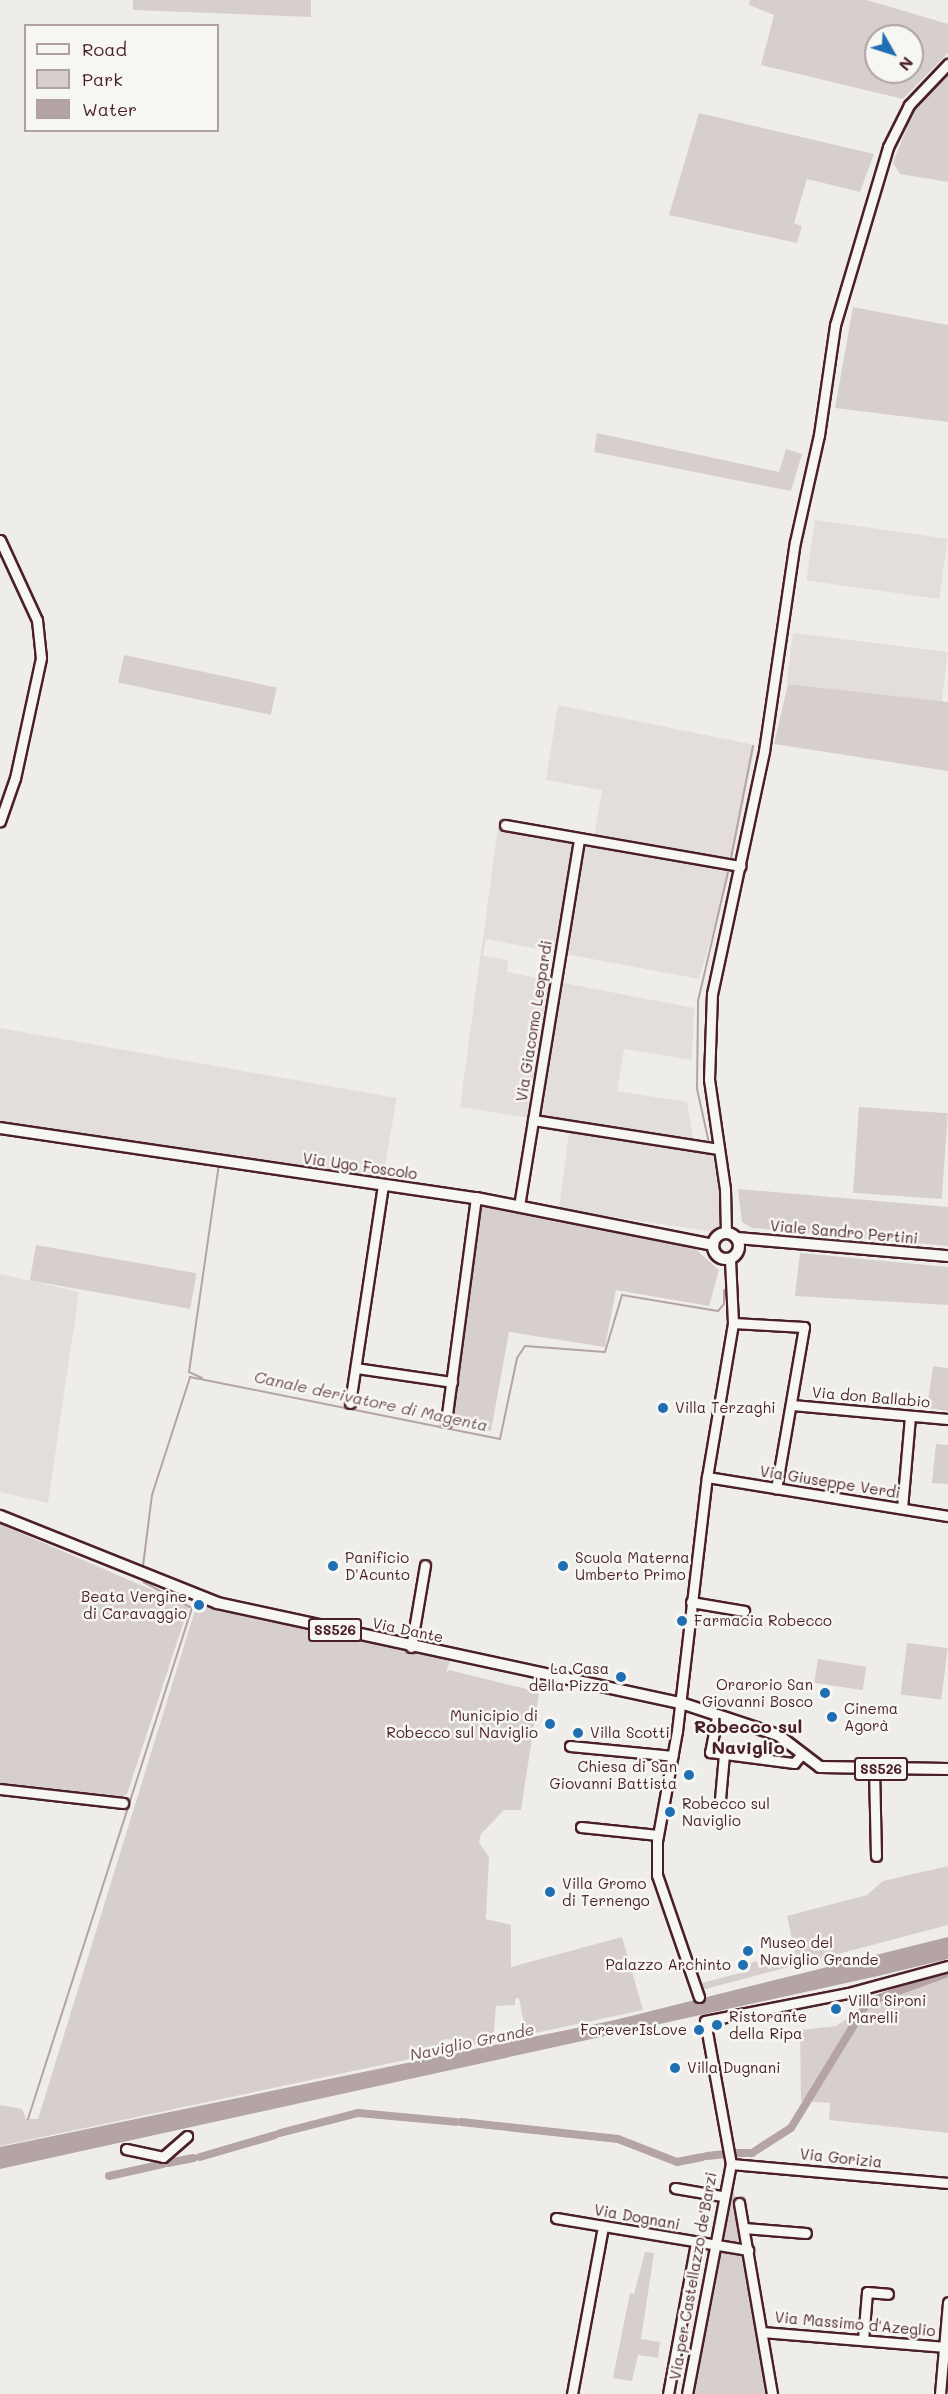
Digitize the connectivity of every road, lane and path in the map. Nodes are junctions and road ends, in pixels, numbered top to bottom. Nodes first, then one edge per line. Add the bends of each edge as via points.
1 (948, 64) edge
2 (0, 540) edge
3 (0, 822) edge
4 (505, 825) dead end
5 (579, 840) junction
6 (740, 866) junction
7 (533, 1119) junction
8 (0, 1128) edge
9 (719, 1149) junction
10 (383, 1184) junction
11 (476, 1198) junction
12 (519, 1206) junction
13 (726, 1233) junction
14 (737, 1238) junction
15 (713, 1245) junction
16 (948, 1256) edge
17 (730, 1260) junction
18 (733, 1323) junction
19 (356, 1368) junction
20 (452, 1382) junction
21 (350, 1403) dead end
22 (791, 1405) junction
23 (910, 1417) junction
24 (948, 1419) edge
25 (446, 1422) dead end
26 (707, 1477) junction
27 (776, 1489) junction
28 (902, 1508) junction
29 (0, 1516) edge
30 (948, 1516) edge
31 (425, 1565) dead end
32 (691, 1602) junction
33 (744, 1611) dead end
34 (411, 1647) junction
35 (681, 1703) junction
36 (717, 1717) junction
37 (570, 1746) dead end
38 (724, 1754) junction
39 (802, 1754) junction
40 (673, 1756) junction
41 (874, 1768) junction
42 (948, 1769) edge
43 (0, 1790) edge
44 (720, 1799) dead end
45 (123, 1803) dead end
46 (581, 1827) dead end
47 (658, 1835) junction
48 (876, 1856) dead end
49 (948, 1966) edge
50 (699, 1997) dead end
51 (188, 2136) dead end
52 (126, 2149) dead end
53 (731, 2164) junction
54 (948, 2183) edge
55 (675, 2188) dead end
56 (722, 2196) junction
57 (739, 2203) dead end
58 (556, 2218) dead end
59 (603, 2226) junction
60 (744, 2228) junction
61 (806, 2233) dead end
62 (696, 2243) junction
63 (713, 2246) junction
64 (748, 2250) junction
65 (888, 2294) dead end
66 (948, 2301) edge
67 (762, 2332) junction
68 (863, 2340) junction
69 (945, 2347) junction
70 (572, 2394) edge
71 (668, 2394) edge
72 (687, 2394) edge
73 (772, 2394) edge
74 (940, 2394) edge

1 - 6 street via 899,120 843,292 819,435 802,497 776,683
2 - 3 street via 38,620 41,658 15,778
4 - 5 street
5 - 6 street
5 - 7 street, Via Giacomo Leopardi
6 - 9 street via 708,1021 709,1079
7 - 9 street
7 - 12 street, Via Giacomo Leopardi
8 - 10 main road, Via Ugo Foscolo
9 - 13 street
10 - 11 main road, Via Ugo Foscolo
10 - 19 street
11 - 12 main road, Via Ugo Foscolo
11 - 20 street
12 - 15 main road, Via Ugo Foscolo
13 - 14 main road
13 - 15 main road
14 - 16 main road, Viale Sandro Pertini
14 - 17 main road via 738,1253
15 - 17 main road via 718,1257
17 - 18 street
18 - 22 street via 804,1327
18 - 26 street
19 - 20 street
19 - 21 street
20 - 25 street
22 - 23 street, Via don Ballabio
22 - 27 street
23 - 24 street, Via don Ballabio
23 - 28 street
26 - 27 street, Via Giuseppe Verdi
26 - 32 street
27 - 28 street, Via Giuseppe Verdi
28 - 30 street, Via Giuseppe Verdi
29 - 34 main road, Via Dante / SS526 via 217,1604
31 - 34 street
32 - 33 street
32 - 35 street
34 - 35 main road, Via Dante / SS526
35 - 36 main road, SS526
35 - 40 street
36 - 38 street via 710,1752
36 - 39 main road, SS526 via 778,1735
37 - 40 street
38 - 39 street via 794,1763
38 - 44 street
39 - 41 main road, SS526 via 815,1765
40 - 47 street
41 - 42 main road, SS526
41 - 48 street
43 - 45 street
46 - 47 street
47 - 50 street via 657,1875
49 - 53 street via 849,1993 705,2021
51 - 52 street via 164,2162
53 - 54 street, Via Gorizia
53 - 56 street, Via per Castellazzo de'Barzi
55 - 56 street
56 - 63 street, Via per Castellazzo de'Barzi
57 - 60 street
58 - 59 street, Via Dognani
59 - 62 street, Via Dognani
59 - 70 street
60 - 61 street
60 - 64 street
62 - 63 street, Via Dognani
62 - 71 street
63 - 64 street, Via Dognani
63 - 72 street, Via per Castellazzo de'Barzi
64 - 67 street
65 - 68 street via 867,2292
66 - 69 street
67 - 68 street, Via Massimo d'Azeglio
67 - 73 street
68 - 69 street, Via Massimo d'Azeglio
69 - 74 street

